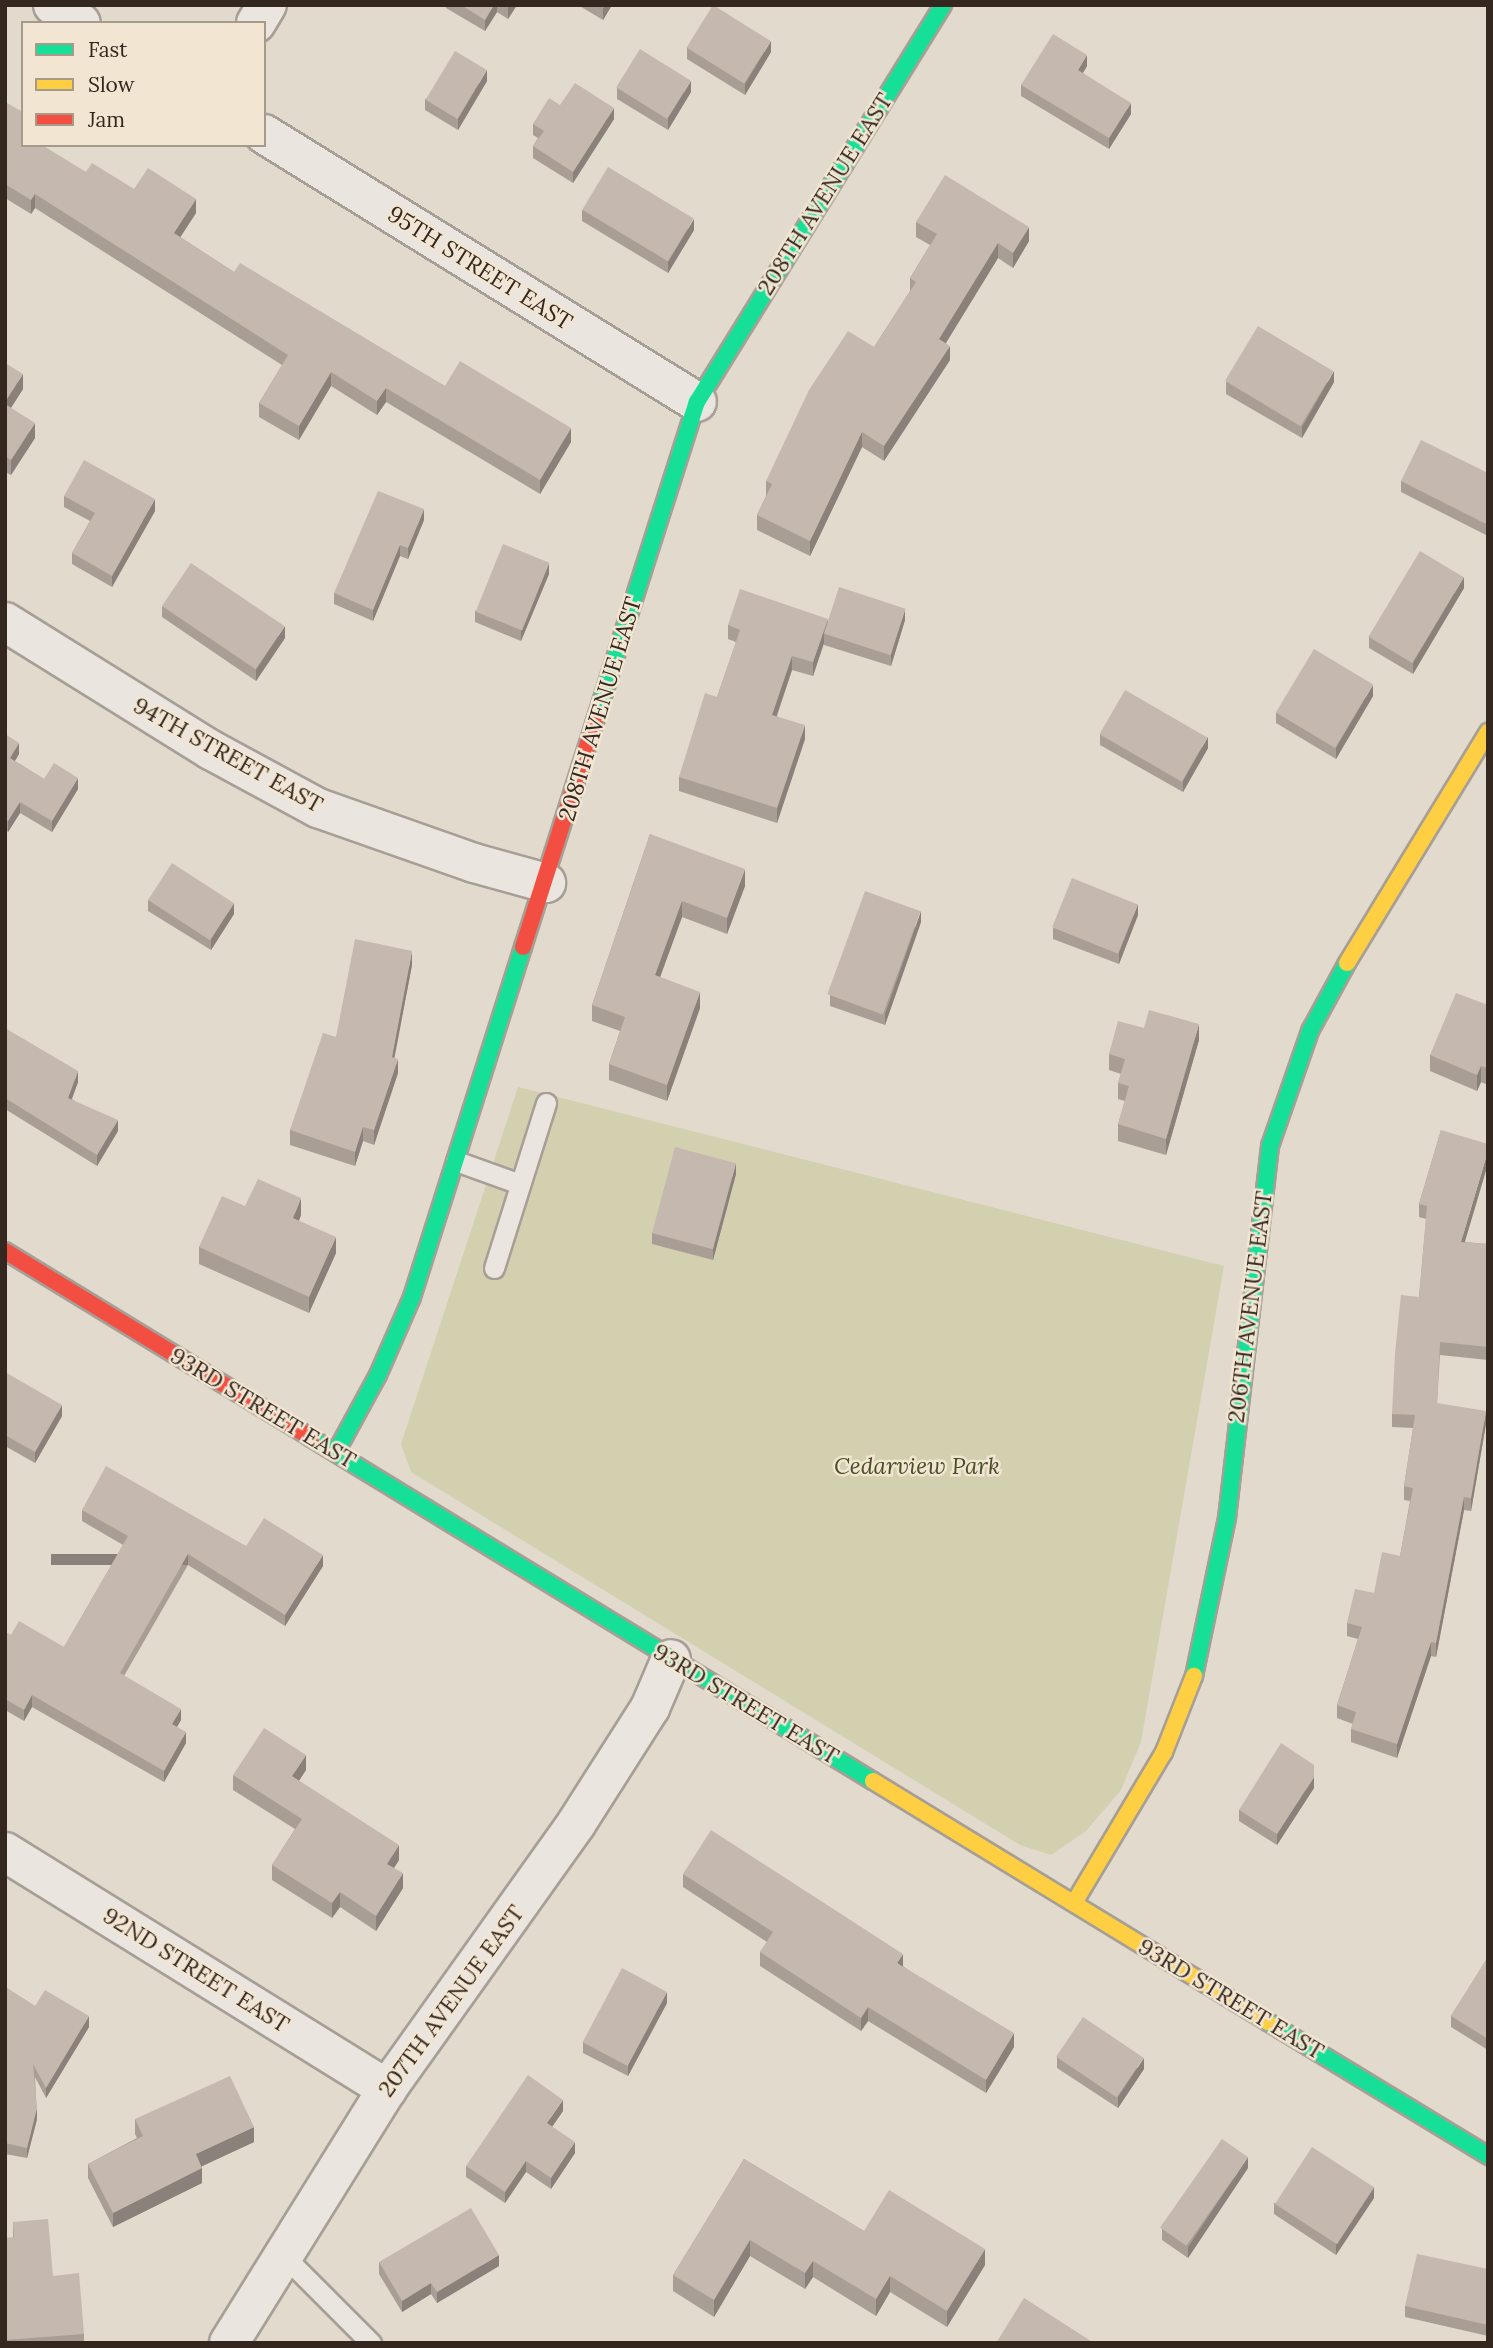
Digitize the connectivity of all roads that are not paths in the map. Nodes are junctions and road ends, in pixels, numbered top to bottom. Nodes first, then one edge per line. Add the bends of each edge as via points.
1 (53, 5) edge
2 (267, 5) edge
3 (943, 5) edge
4 (79, 21) edge
5 (257, 21) edge
6 (266, 135) edge
7 (697, 402) junction
8 (5, 622) edge
9 (1488, 732) edge
10 (546, 883) junction
11 (546, 1103) dead end
12 (456, 1161) junction
13 (520, 1184) junction
14 (5, 1251) edge
15 (494, 1268) dead end
16 (336, 1452) junction
17 (671, 1659) junction
18 (5, 1852) edge
19 (1074, 1903) junction
20 (387, 2089) junction
21 (1488, 2156) edge
22 (285, 2258) junction
23 (229, 2343) edge
24 (371, 2343) edge

1 - 4 street
2 - 5 street
3 - 7 street, 208TH AVENUE EAST
6 - 7 street, 95TH STREET EAST
7 - 10 street, 208TH AVENUE EAST
8 - 10 street, 94TH STREET EAST via 211,750 318,808
9 - 19 street, 206TH AVENUE EAST via 1373,915 1310,1031 1283,1103 1270,1146 1258,1227 1227,1518 1201,1657 1164,1752
10 - 12 street, 208TH AVENUE EAST
11 - 13 lane
12 - 13 lane
12 - 16 street, 208TH AVENUE EAST via 412,1297 378,1375
13 - 15 lane
14 - 16 street, 93RD STREET EAST
16 - 17 street, 93RD STREET EAST
17 - 19 street, 93RD STREET EAST
17 - 20 street, 207TH AVENUE EAST via 650,1708 576,1824
18 - 20 street, 92ND STREET EAST
19 - 21 street, 93RD STREET EAST
20 - 22 street, 207TH AVENUE EAST
22 - 23 street, 207TH AVENUE EAST
22 - 24 lane

